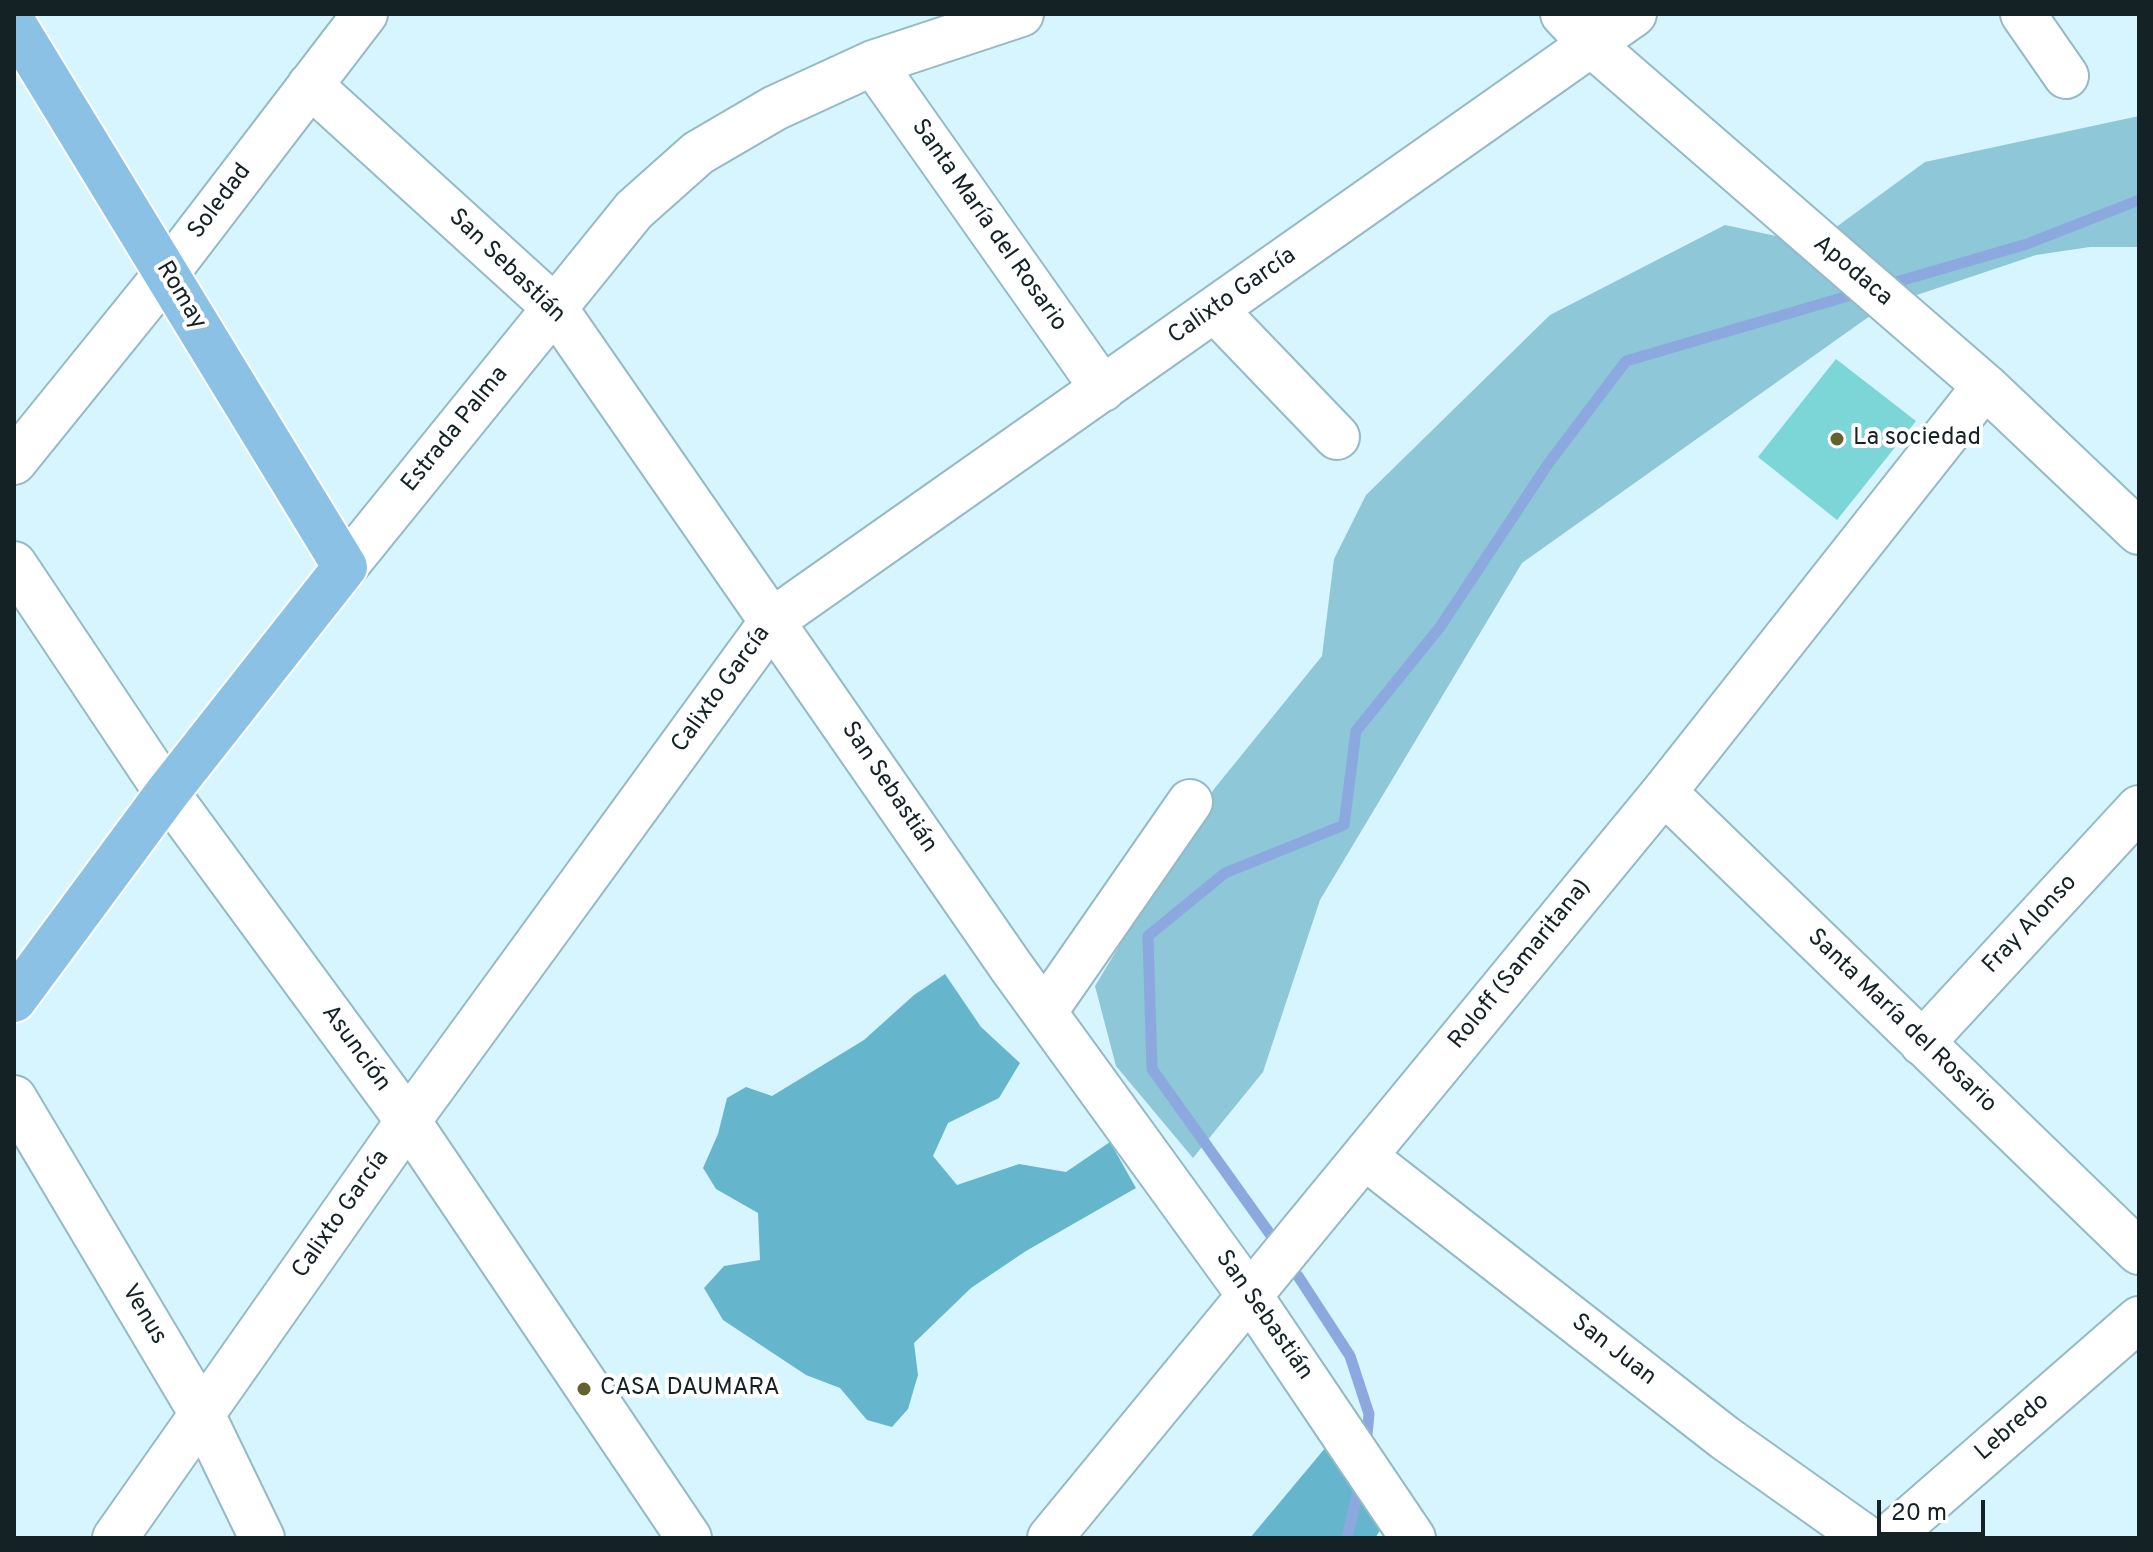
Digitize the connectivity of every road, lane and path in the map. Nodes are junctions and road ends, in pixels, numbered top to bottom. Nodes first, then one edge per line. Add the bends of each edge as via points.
1 (365, 14) edge
2 (1021, 14) edge
3 (1634, 14) edge
4 (2024, 14) edge
5 (14, 24) edge
6 (1577, 29) edge
7 (873, 63) junction
8 (2066, 76) dead end
9 (310, 85) junction
10 (166, 274) junction
11 (554, 307) junction
12 (1215, 310) junction
13 (1985, 386) junction
14 (1103, 389) junction
15 (1337, 437) dead end
16 (14, 462) edge
17 (2139, 532) edge
18 (14, 564) edge
19 (345, 567) junction
20 (773, 620) junction
21 (1664, 792) junction
22 (167, 793) junction
23 (1190, 802) dead end
24 (2139, 808) edge
25 (14, 1000) edge
26 (1045, 1011) junction
27 (1922, 1043) junction
28 (14, 1098) edge
29 (408, 1121) junction
30 (1365, 1157) junction
31 (2139, 1252) edge
32 (1250, 1296) junction
33 (2139, 1319) edge
34 (202, 1414) junction
35 (115, 1538) edge
36 (262, 1538) edge
37 (689, 1538) edge
38 (1050, 1538) edge
39 (1413, 1538) edge
40 (1866, 1538) edge
41 (1888, 1538) edge

1 - 9 street, Soledad
2 - 7 street, Estrada Palma
3 - 6 street, Calixto García
4 - 8 street
5 - 10 main road, Romay
6 - 12 street, Calixto García
6 - 13 street, Apodaca
7 - 11 street, Estrada Palma via 775,108 698,153 634,210
7 - 14 street, Santa María del Rosario
9 - 10 street, Soledad
9 - 11 street, San Sebastián
10 - 16 street, Soledad
10 - 19 main road, Romay
11 - 19 street, Estrada Palma
11 - 20 street, San Sebastián
12 - 14 street, Calixto García
12 - 15 street
13 - 17 street, Apodaca
13 - 21 street, Roloff (Samaritana)
14 - 20 street, Calixto García
18 - 22 street, Asunción
19 - 22 main road, Estrada Palma
20 - 26 street, San Sebastián
20 - 29 street, Calixto García
21 - 27 street, Santa María del Rosario
21 - 30 street, Roloff (Samaritana)
22 - 25 main road, Estrada Palma
22 - 29 street, Asunción
23 - 26 street
24 - 27 street, Fray Alonso
26 - 32 street, San Sebastián
27 - 31 street, Santa María del Rosario
28 - 34 street, Venus
29 - 34 street, Calixto García
29 - 37 street, Asunción
30 - 32 street, Roloff (Samaritana)
30 - 40 street, San Juan via 1725,1438
32 - 38 street, Roloff (Samaritana)
32 - 39 street, San Sebastián
33 - 41 street, Lebredo
34 - 35 street, Calixto García
34 - 36 street, Venus

